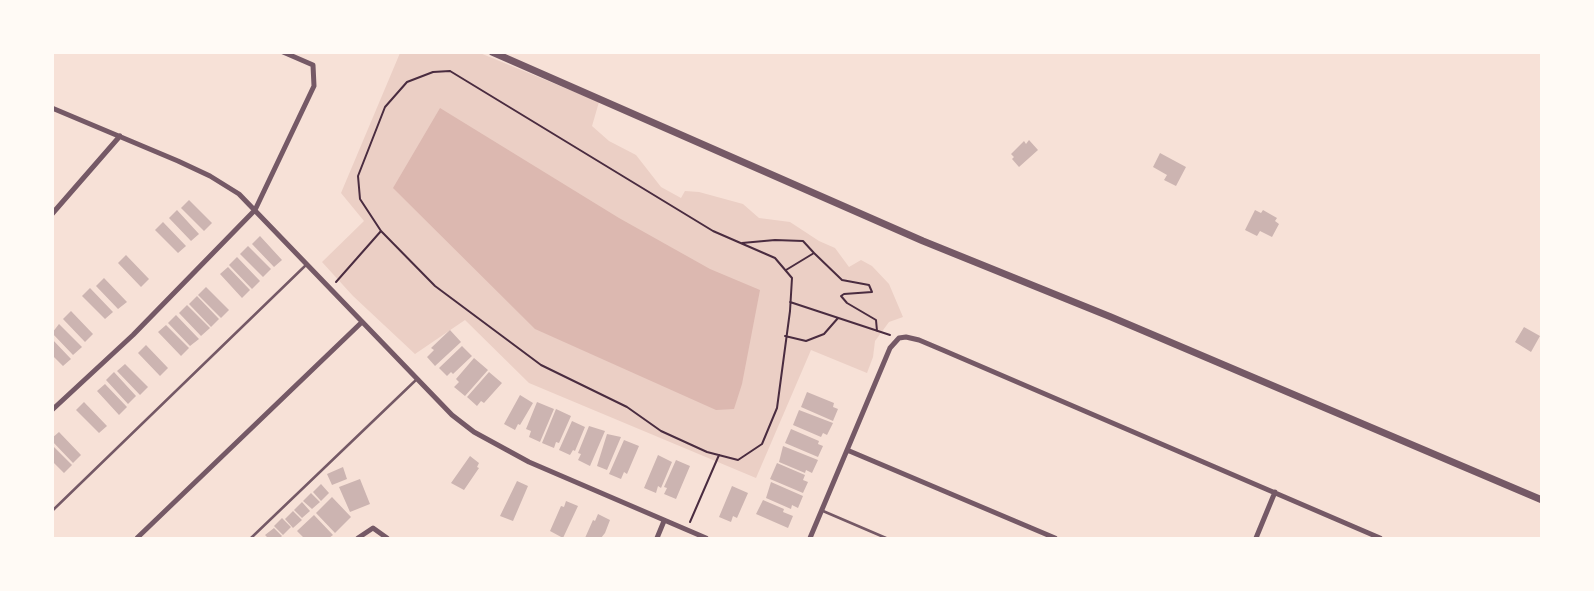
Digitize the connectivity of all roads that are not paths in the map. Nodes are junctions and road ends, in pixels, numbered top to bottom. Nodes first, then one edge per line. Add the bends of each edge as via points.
1 (283, 52) edge
2 (492, 52) edge
3 (52, 108) edge
4 (120, 136) junction
5 (256, 210) junction
6 (52, 214) edge
7 (307, 264) junction
8 (362, 322) junction
9 (417, 379) junction
10 (52, 410) edge
11 (847, 450) junction
12 (1275, 492) junction
13 (1542, 500) edge
14 (52, 511) edge
15 (821, 511) junction
16 (664, 521) junction
17 (137, 538) edge
18 (251, 538) edge
19 (358, 538) edge
20 (387, 538) edge
21 (657, 538) edge
22 (706, 538) edge
23 (810, 538) edge
24 (886, 538) edge
25 (1055, 538) edge
26 (1256, 538) edge
27 (1380, 538) edge

1 - 5 street via 313,65 314,86
2 - 13 street via 922,241 1111,317
3 - 4 street
4 - 5 street via 210,176 239,194
4 - 6 street
5 - 7 street
5 - 10 street
7 - 8 street
7 - 14 lane
8 - 9 street
8 - 17 street
9 - 16 street via 452,415 495,445
9 - 18 lane
11 - 12 street via 890,348 899,338 919,340
11 - 15 street
11 - 25 street
12 - 26 street
12 - 27 street
15 - 23 street
15 - 24 lane
16 - 21 street
16 - 22 street
19 - 20 street via 373,528

